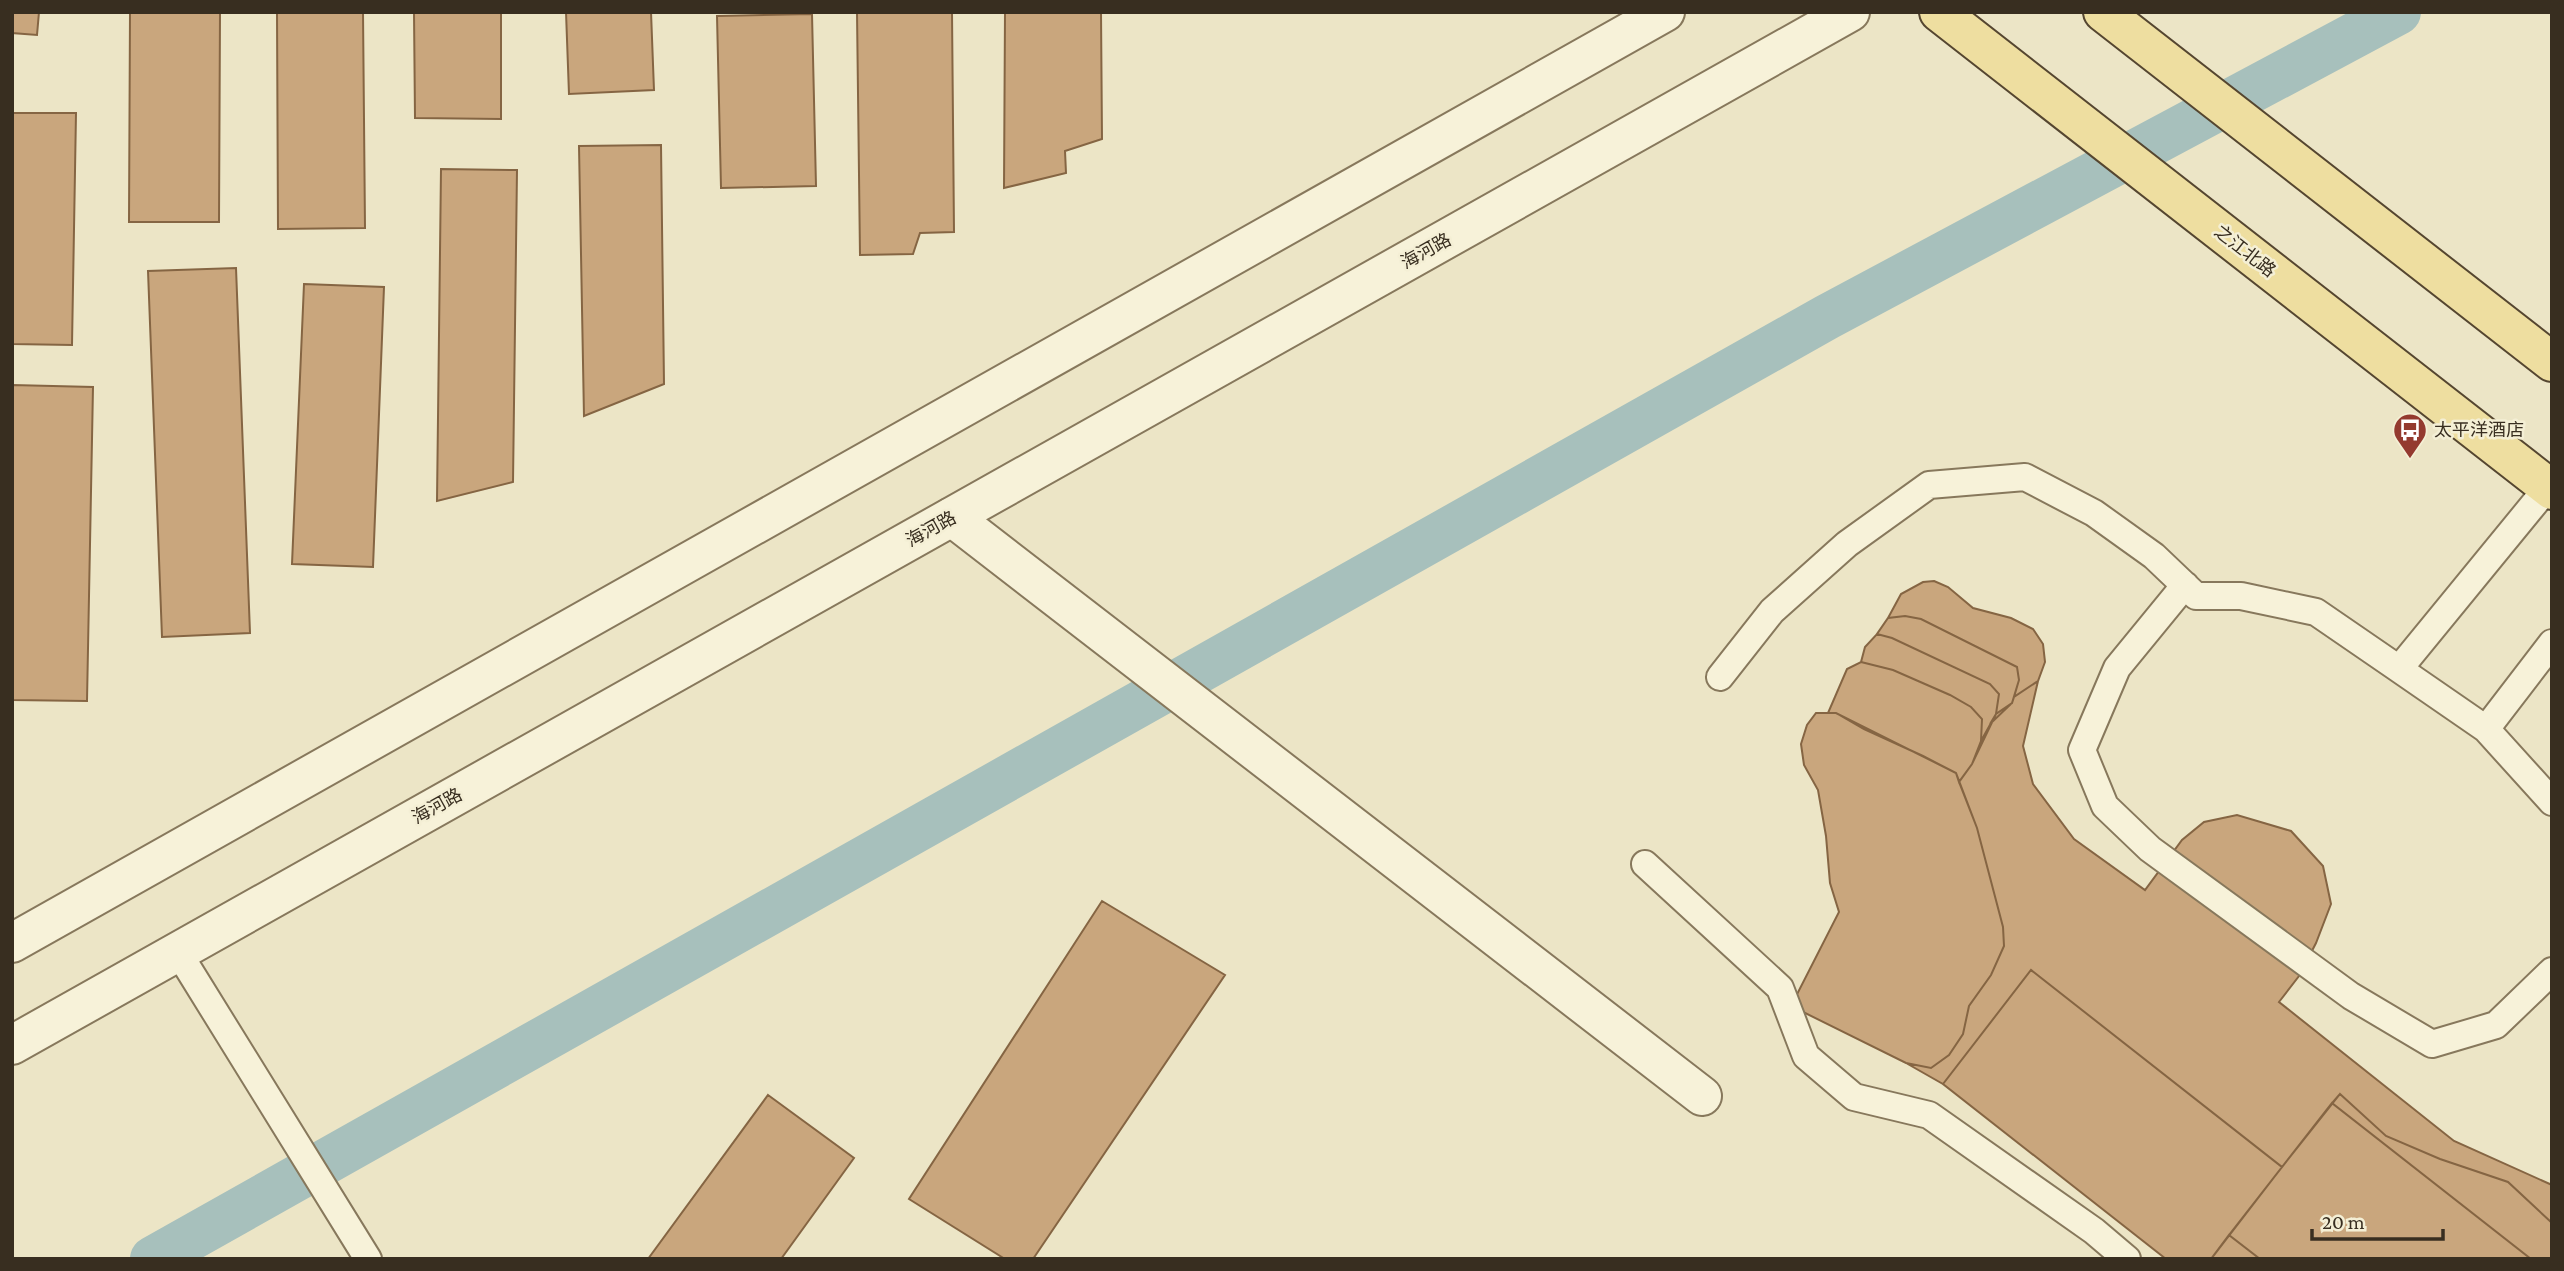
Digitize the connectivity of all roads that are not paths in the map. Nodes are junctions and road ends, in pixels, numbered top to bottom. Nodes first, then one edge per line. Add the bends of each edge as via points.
1 (1665, 12) edge
2 (1850, 12) edge
3 (1939, 12) edge
4 (2103, 12) edge
5 (2552, 362) edge
6 (2550, 489) edge
7 (952, 517) junction
8 (2185, 585) junction
9 (2552, 643) edge
10 (2399, 669) junction
11 (1720, 677) dead end
12 (2486, 729) junction
13 (2552, 802) edge
14 (1646, 864) dead end
15 (12, 943) edge
16 (178, 952) junction
17 (2552, 971) edge
18 (12, 1045) edge
19 (1702, 1096) dead end
20 (368, 1259) edge
21 (2127, 1259) edge

1 - 15 street
2 - 7 street, 海河路
3 - 6 main road, 之江北路
4 - 5 main road
6 - 10 lane
7 - 16 street, 海河路
7 - 19 street
8 - 10 lane via 2196,596 2241,596 2316,612
8 - 11 lane via 2154,556 2094,513 2025,477 1928,485 1847,544 1772,611
8 - 17 lane via 2118,668 2082,750 2105,806 2150,849 2340,988 2431,1044 2496,1025
9 - 12 lane
10 - 12 lane
12 - 13 lane
14 - 21 lane via 1780,988 1806,1056 1854,1097 1929,1115
16 - 18 street, 海河路
16 - 20 lane

